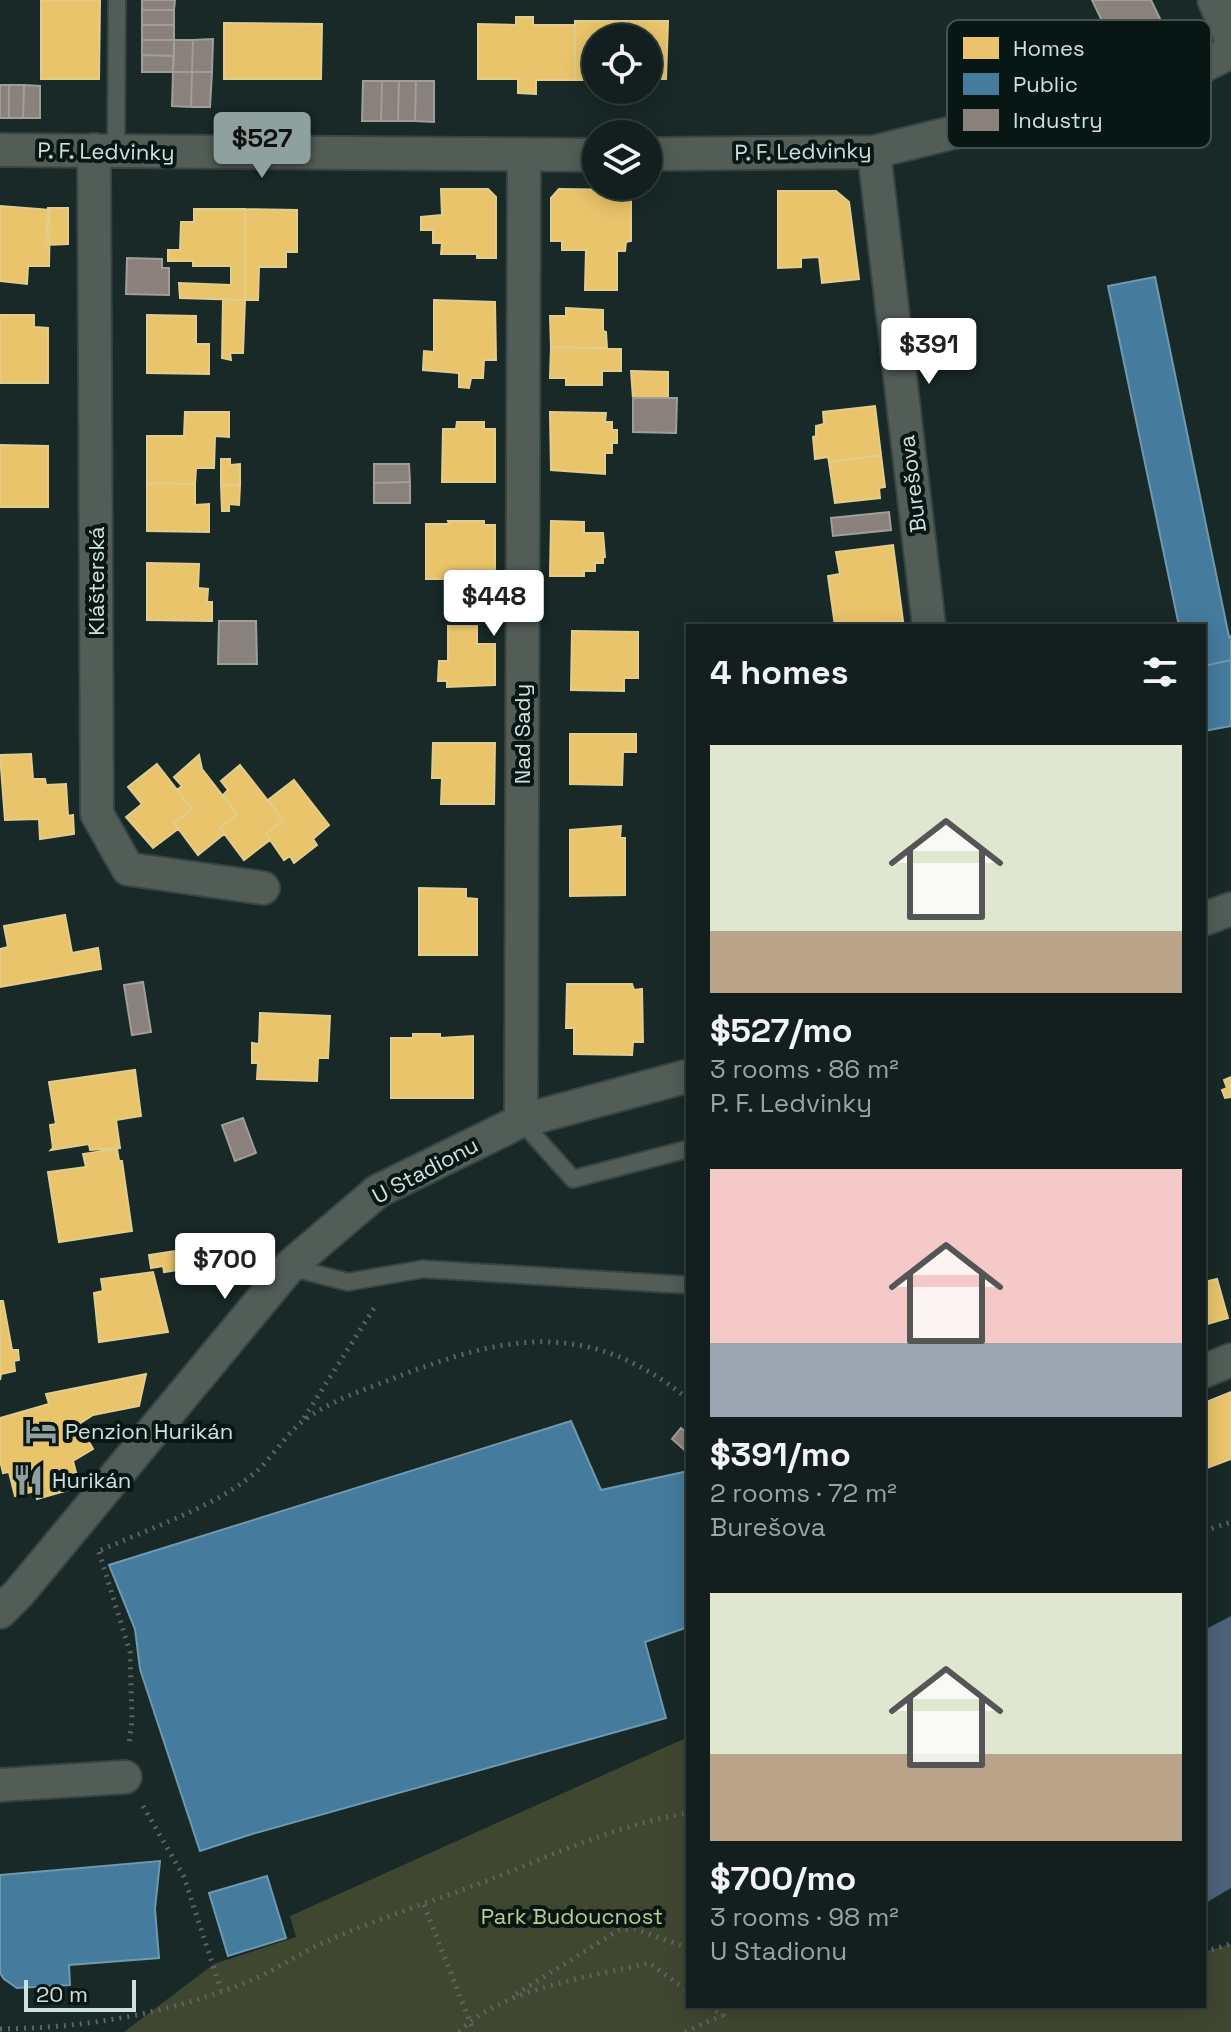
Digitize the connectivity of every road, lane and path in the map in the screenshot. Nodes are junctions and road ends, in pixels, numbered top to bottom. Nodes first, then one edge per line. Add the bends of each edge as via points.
1 (117, 0) edge
2 (1214, 0) edge
3 (1231, 39) edge
4 (1231, 52) edge
5 (1211, 62) edge
6 (947, 134) edge
7 (0, 150) edge
8 (105, 150) junction
9 (874, 152) junction
10 (662, 154) edge
11 (524, 155) junction
12 (582, 155) edge
13 (929, 624) edge
14 (263, 888) dead end
15 (1231, 909) edge
16 (1206, 918) edge
17 (686, 1077) edge
18 (521, 1121) junction
19 (686, 1150) edge
20 (289, 1267) junction
21 (396, 1273) junction
22 (686, 1285) edge
23 (1231, 1360) edge
24 (1206, 1370) edge
25 (686, 1397) edge
26 (302, 1422) junction
27 (1231, 1522) edge
28 (1206, 1530) edge
29 (99, 1551) junction
30 (86, 1558) dead end
31 (0, 1612) edge
32 (132, 1719) dead end
33 (125, 1777) joint
34 (0, 1785) edge
35 (686, 1814) edge
36 (424, 1905) junction
37 (1231, 1944) edge
38 (686, 1947) edge
39 (1206, 1951) edge
40 (221, 1990) junction
41 (686, 1990) edge
42 (511, 1997) junction
43 (712, 2008) edge
44 (470, 2021) junction
45 (0, 2029) edge
46 (459, 2032) edge
47 (474, 2032) edge
48 (685, 2032) edge

1 - 8 lane
2 - 3 street
4 - 5 street, P. F. Ledvinky
6 - 9 street, P. F. Ledvinky
7 - 8 street, P. F. Ledvinky
8 - 11 street, P. F. Ledvinky
8 - 14 street, Klášterská via 97,814 128,869
9 - 10 street, P. F. Ledvinky
9 - 13 street, Burešova
11 - 12 street, P. F. Ledvinky
11 - 18 street, Nad Sady
15 - 16 street
17 - 18 street, U Stadionu
18 - 19 lane via 573,1179
18 - 20 street, U Stadionu via 378,1191
20 - 21 lane via 348,1282
20 - 31 street, U Stadionu
21 - 22 lane via 423,1269
21 - 26 path
23 - 24 street
25 - 26 path via 663,1379 589,1345 506,1343 444,1358 336,1401
26 - 29 path via 256,1472 218,1497
27 - 28 path
29 - 30 path
29 - 32 path via 130,1652
33 - 34 street
33 - 40 path via 184,1877
35 - 36 path via 596,1837
36 - 40 path via 324,1942
36 - 44 path
37 - 39 path
38 - 42 path via 635,1929 619,1930
40 - 45 path via 122,2020
41 - 42 path via 649,1963
42 - 44 path
43 - 48 path via 723,2015
44 - 46 path
44 - 47 path

